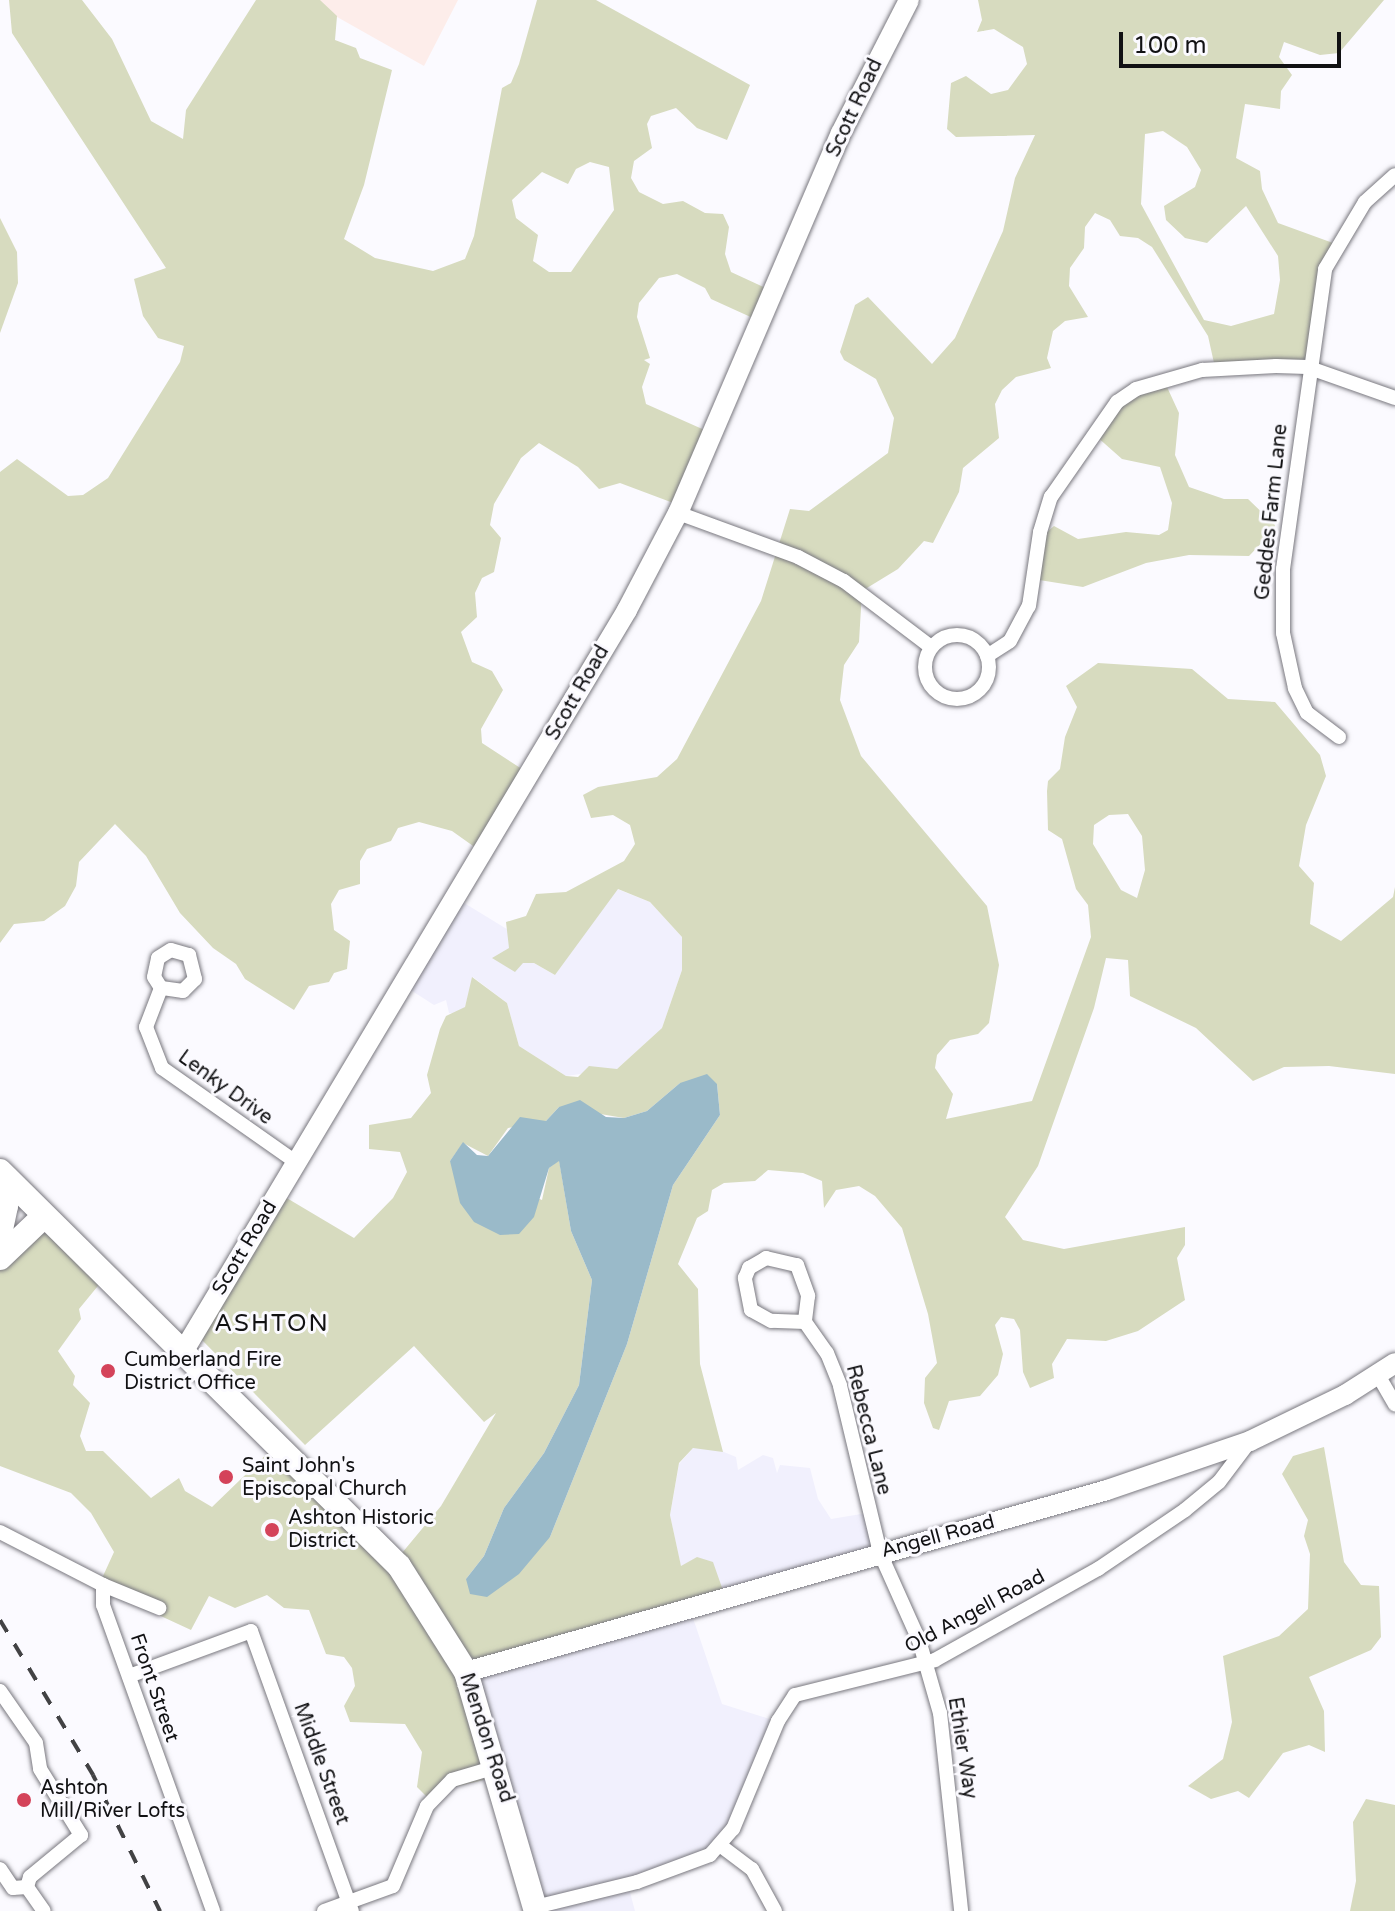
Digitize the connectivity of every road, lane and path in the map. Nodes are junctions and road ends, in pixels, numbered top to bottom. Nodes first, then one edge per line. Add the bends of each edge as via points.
1 (909, 0) edge
2 (1395, 175) edge
3 (1307, 367) junction
4 (1395, 398) edge
5 (678, 513) junction
6 (931, 647) junction
7 (987, 656) junction
8 (1339, 737) dead end
9 (161, 988) dead end
10 (297, 1163) junction
11 (0, 1171) edge
12 (0, 1181) edge
13 (43, 1217) junction
14 (0, 1234) edge
15 (0, 1258) edge
16 (805, 1322) junction
17 (183, 1352) junction
18 (1395, 1363) edge
19 (1378, 1375) junction
20 (1395, 1405) edge
21 (1250, 1441) junction
22 (0, 1532) edge
23 (880, 1553) junction
24 (103, 1585) junction
25 (159, 1608) dead end
26 (925, 1664) junction
27 (466, 1672) junction
28 (129, 1676) junction
29 (0, 1691) edge
30 (496, 1767) junction
31 (721, 1846) junction
32 (0, 1869) edge
33 (27, 1887) junction
34 (351, 1906) edge
35 (536, 1909) edge
36 (44, 1911) edge
37 (213, 1911) edge
38 (324, 1911) edge
39 (775, 1911) edge
40 (961, 1911) edge

1 - 5 street, Scott Road via 841,133
2 - 3 street, Geddes Farm Lane via 1365,202 1334,247
3 - 4 street
3 - 7 street via 1202,370 1136,389 1117,402 1051,497 1021,626
3 - 8 street, Geddes Farm Lane via 1283,569 1283,633 1288,665 1307,713
5 - 6 street via 798,557 844,581
5 - 10 street, Scott Road via 460,895
6 - 7 street via 955,635 980,645
6 - 7 street via 925,675 944,696 973,694 989,671
9 - 10 street, Lenky Drive via 146,1027 162,1068
10 - 17 street, Scott Road
11 - 13 main road, Mendon Road
12 - 14 main road via 6,1206
13 - 15 main road
13 - 17 main road, Mendon Road
16 - 16 street via 808,1296 797,1265 766,1258 749,1268 745,1291 757,1316
16 - 23 street, Rebecca Lane via 827,1353 840,1386
17 - 27 main road, Mendon Road via 399,1566
18 - 19 street, Angell Road
19 - 20 street
19 - 21 street, Angell Road
21 - 23 street, Angell Road via 1107,1490
21 - 26 street, Old Angell Road via 1219,1482 1185,1510 1098,1569
22 - 24 street
23 - 26 street, Ethier Way via 910,1616
23 - 27 street, Angell Road
24 - 25 street
24 - 28 street, Front Street via 103,1605
26 - 31 street, Old Angell Road via 795,1695
26 - 40 street, Ethier Way via 944,1741
27 - 30 main road, Mendon Road
28 - 34 street, Middle Street via 251,1631
28 - 37 street, Front Street
29 - 33 street via 36,1743 40,1769 81,1835 40,1868
30 - 34 street via 452,1780 417,1821 393,1886
30 - 35 main road, Mendon Road
31 - 35 street via 695,1863
31 - 39 street via 752,1869
32 - 33 street via 13,1888
33 - 36 street
34 - 38 street

